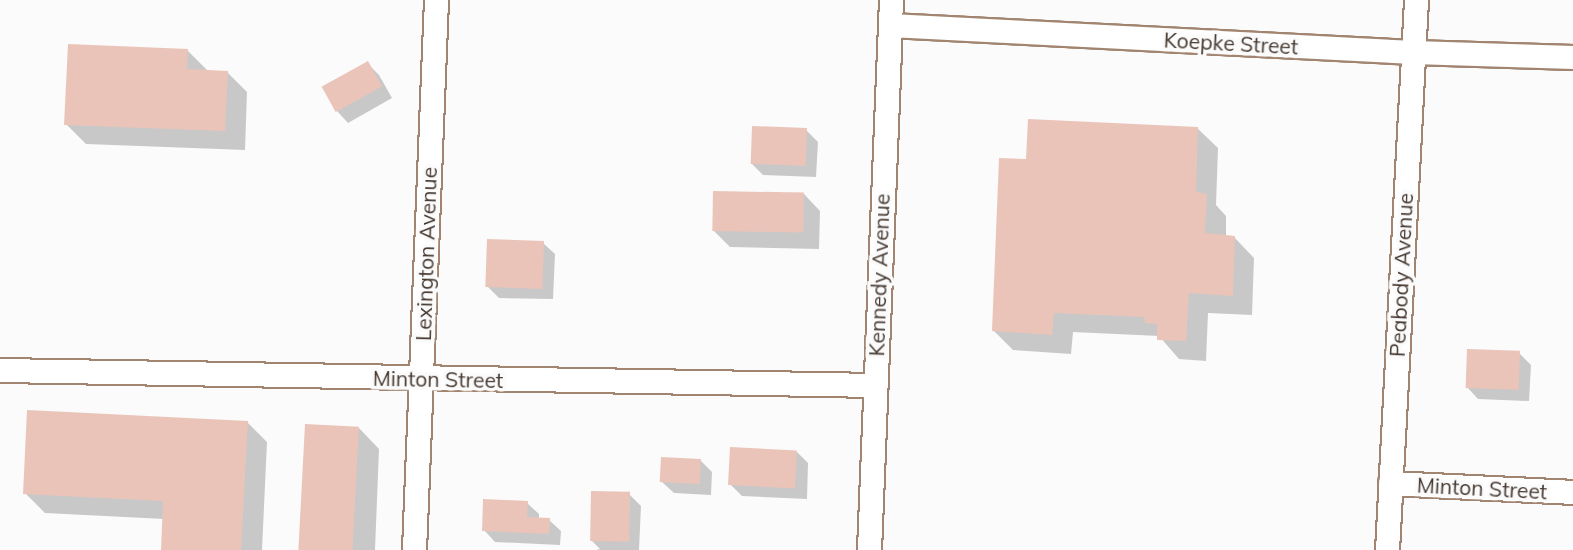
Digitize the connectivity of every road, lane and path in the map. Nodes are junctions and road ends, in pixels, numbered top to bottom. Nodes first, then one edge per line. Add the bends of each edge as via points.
1 (436, 0) edge
2 (891, 0) edge
3 (1416, 0) edge
4 (890, 25) junction
5 (1413, 52) junction
6 (1573, 57) edge
7 (0, 370) edge
8 (421, 379) junction
9 (875, 385) junction
10 (1390, 483) junction
11 (1573, 492) edge
12 (414, 550) edge
13 (869, 550) edge
14 (1387, 550) edge

1 - 8 street, Lexington Avenue
2 - 4 street, Kennedy Avenue
3 - 5 street, Peabody Avenue
4 - 5 street, Koepke Street
4 - 9 street, Kennedy Avenue
5 - 6 street, Koepke Street
5 - 10 street, Peabody Avenue
7 - 8 street, Minton Street
8 - 9 street, Minton Street
8 - 12 street, Lexington Avenue
9 - 13 street, Kennedy Avenue
10 - 11 street, Minton Street
10 - 14 street, Peabody Avenue

